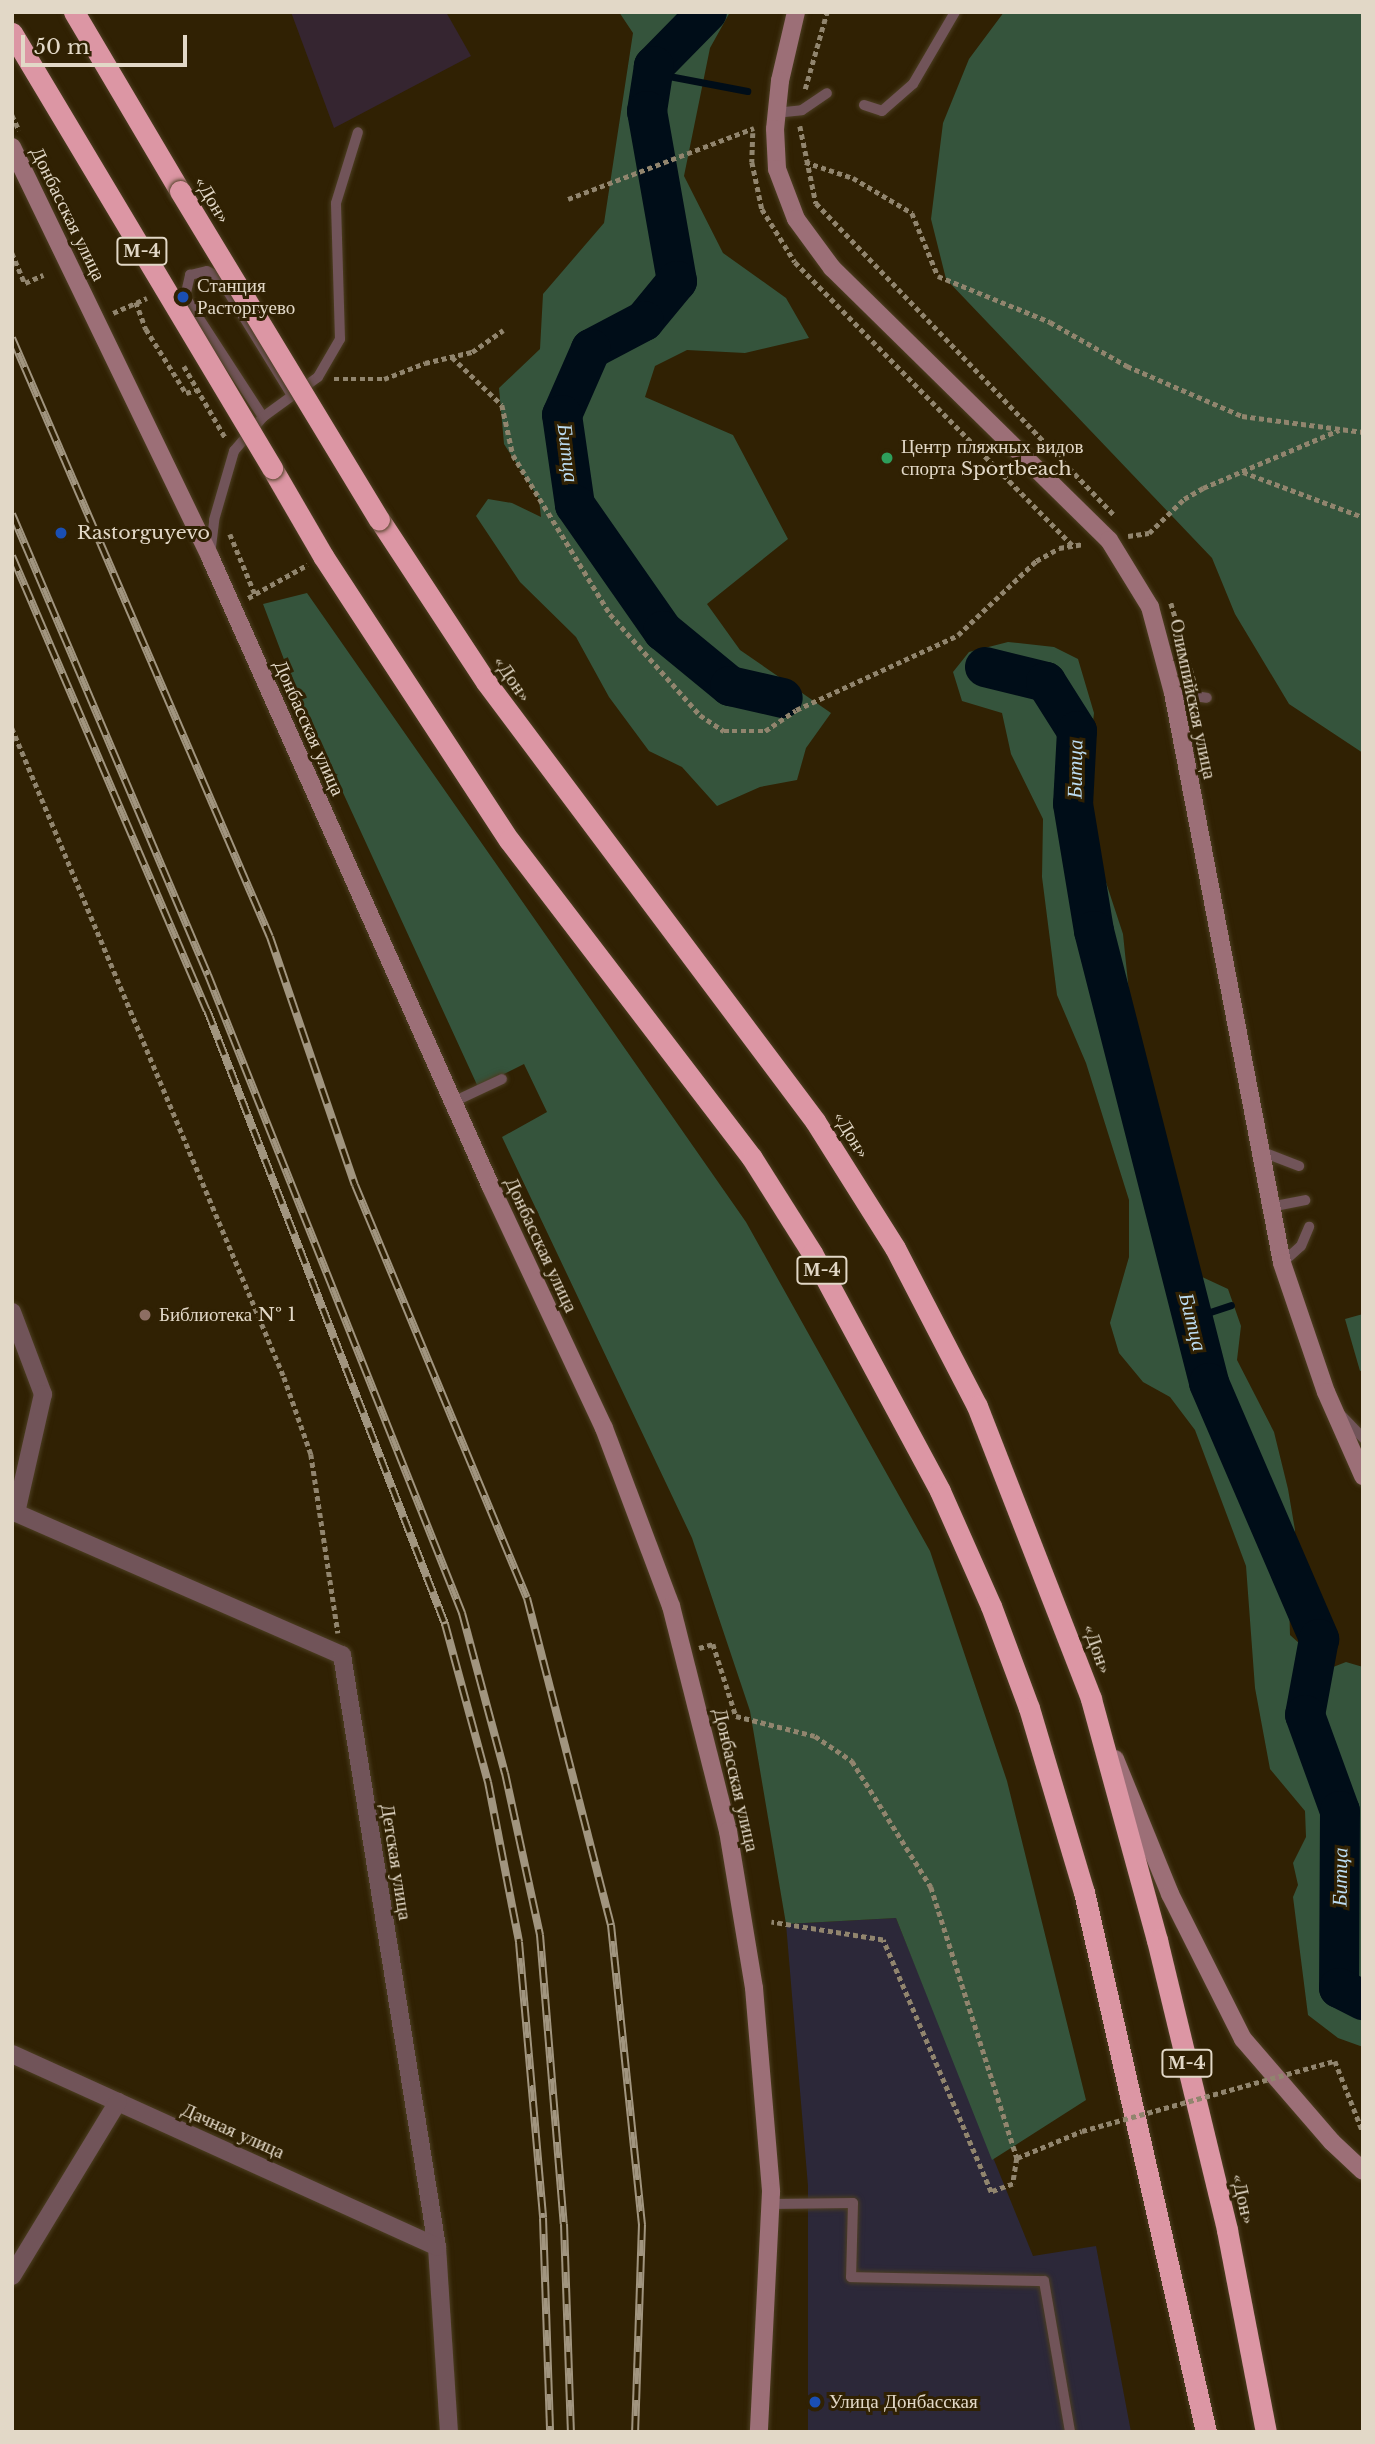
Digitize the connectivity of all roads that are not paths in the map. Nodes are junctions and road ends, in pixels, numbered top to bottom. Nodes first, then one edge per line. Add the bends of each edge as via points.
1 (74, 12) edge
2 (796, 12) edge
3 (955, 12) edge
4 (12, 33) edge
5 (827, 93) dead end
6 (864, 105) dead end
7 (775, 113) junction
8 (358, 132) dead end
9 (12, 147) edge
10 (291, 394) junction
11 (262, 417) junction
12 (210, 557) junction
13 (1173, 693) junction
14 (1203, 697) road end
15 (502, 1079) dead end
16 (453, 1102) junction
17 (1260, 1152) junction
18 (1298, 1166) dead end
19 (1305, 1200) dead end
20 (1270, 1207) junction
21 (1309, 1227) dead end
22 (1282, 1264) junction
23 (12, 1312) edge
24 (1332, 1404) junction
25 (1363, 1438) edge
26 (1363, 1476) edge
27 (14, 1512) edge
28 (1091, 1699) junction
29 (12, 2053) edge
30 (118, 2102) junction
31 (1363, 2171) edge
32 (771, 2204) junction
33 (437, 2247) junction
34 (12, 2276) edge
35 (449, 2432) edge
36 (759, 2432) edge
37 (1070, 2432) edge
38 (1206, 2432) edge
39 (1266, 2432) edge

1 - 28 highway, «Дон» / М-4, bridge via 379,519 486,682 815,1121 895,1248 977,1406
2 - 7 street, Олимпийская улица
3 - 6 lane via 913,84 882,111
4 - 38 highway, М-4, bridge via 323,556 509,840 752,1158 812,1253 940,1492 991,1606 1029,1708 1084,1892
5 - 7 lane via 802,110
7 - 13 street, Олимпийская улица via 777,169 796,219 811,242 841,278 1109,540 1150,607
8 - 10 lane via 336,203 340,338 318,376
9 - 12 street, Донбасская улица
10 - 11 lane
10 - 11 lane via 219,277 207,271 190,275 185,297
11 - 12 lane via 234,451 214,520
12 - 16 street, Донбасская улица
13 - 14 lane
13 - 17 street, Олимпийская улица
15 - 16 lane
16 - 32 street, Донбасская улица via 604,1428 685,1652 728,1831 754,1988
17 - 18 lane
17 - 20 street, Олимпийская улица
19 - 20 lane
20 - 22 street, Олимпийская улица
21 - 22 lane via 1301,1246
22 - 24 street, Олимпийская улица
23 - 27 street via 43,1394
24 - 25 lane
24 - 26 street, Олимпийская улица
27 - 33 street, Детская улица via 342,1655
28 - 31 street via 1170,1894 1243,2039
28 - 39 highway, «Дон» / М-4 via 1157,1940 1227,2230
29 - 30 street, Дачная улица
30 - 33 street, Дачная улица
30 - 34 street
32 - 36 street, Донбасская улица
32 - 37 lane via 853,2203 851,2277 1044,2281
33 - 35 street, Детская улица

